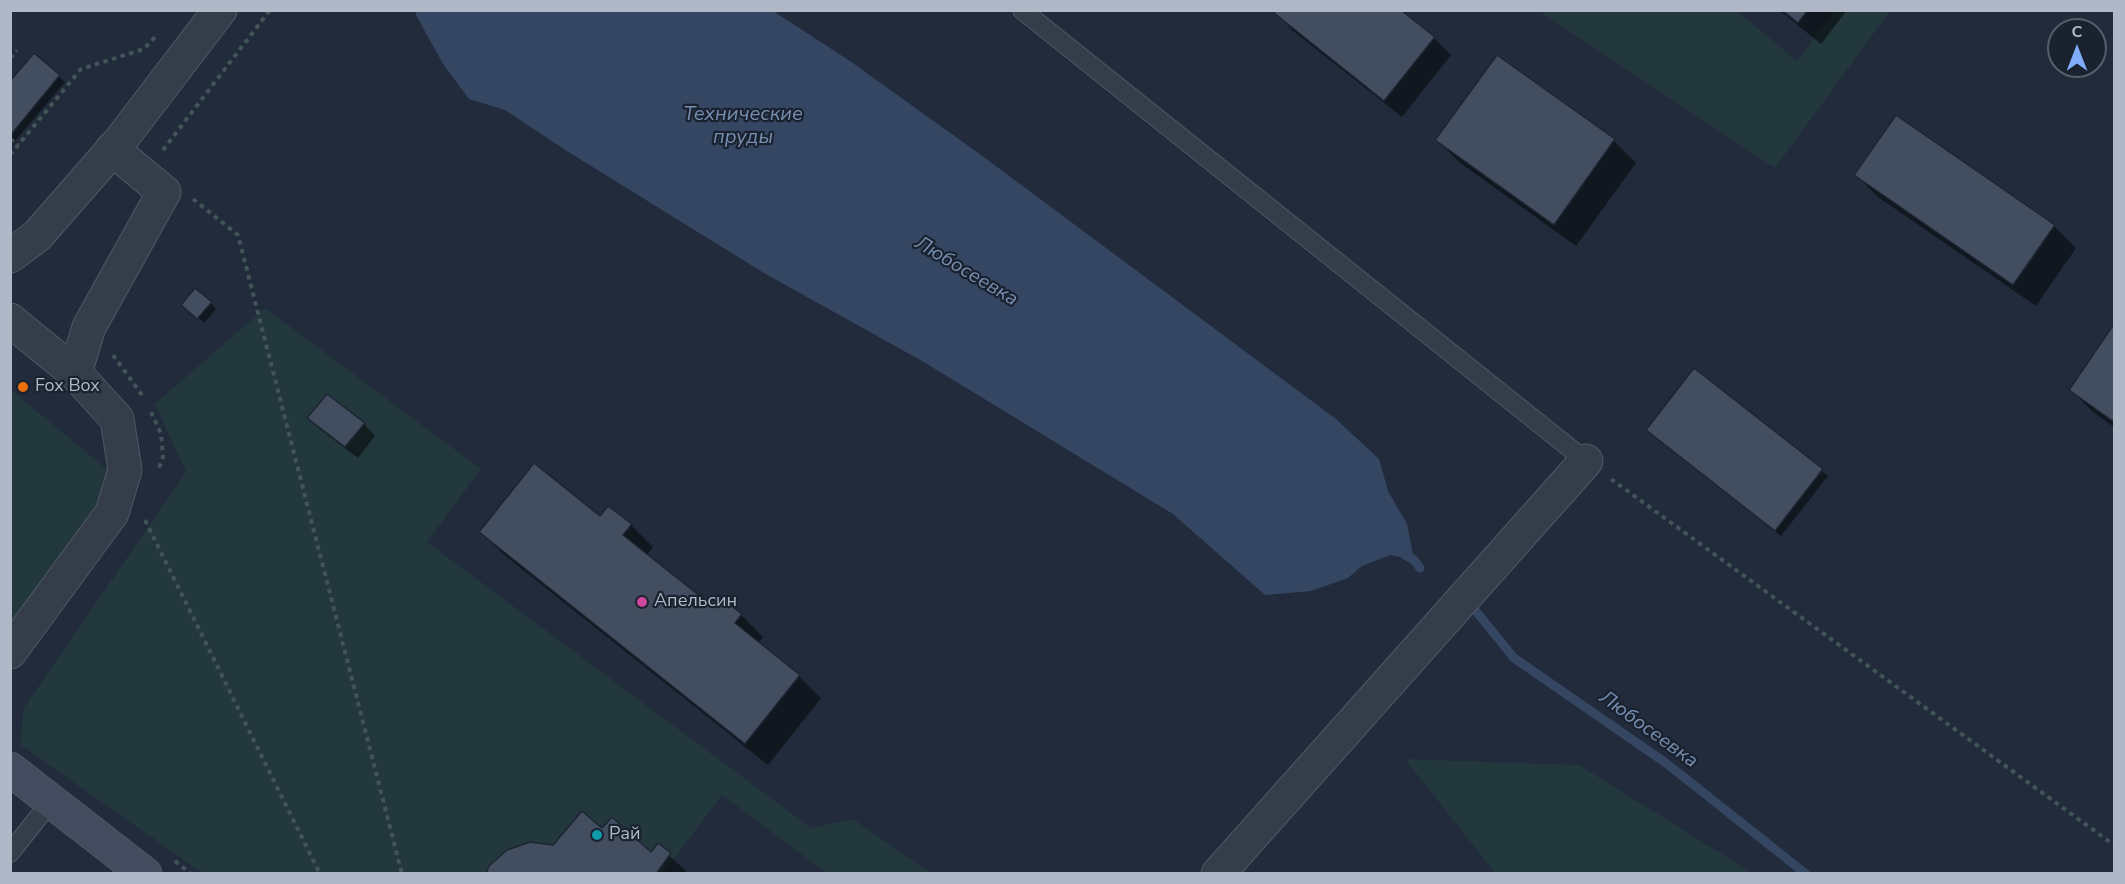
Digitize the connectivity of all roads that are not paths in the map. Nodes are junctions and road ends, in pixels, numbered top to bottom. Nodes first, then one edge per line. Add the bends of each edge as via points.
1 (220, 10) edge
2 (1022, 10) edge
3 (112, 149) junction
4 (10, 256) edge
5 (10, 320) edge
6 (75, 373) junction
7 (1586, 460) joint
8 (10, 652) edge
9 (10, 769) edge
10 (52, 800) junction
11 (10, 853) edge
12 (145, 873) edge
13 (1218, 873) edge

1 - 3 street
2 - 7 lane
3 - 4 street via 37,236
3 - 6 street via 165,192 89,327
5 - 6 street
6 - 8 street via 117,419 125,470 112,513
7 - 13 street
9 - 10 street
10 - 11 lane
10 - 12 street

